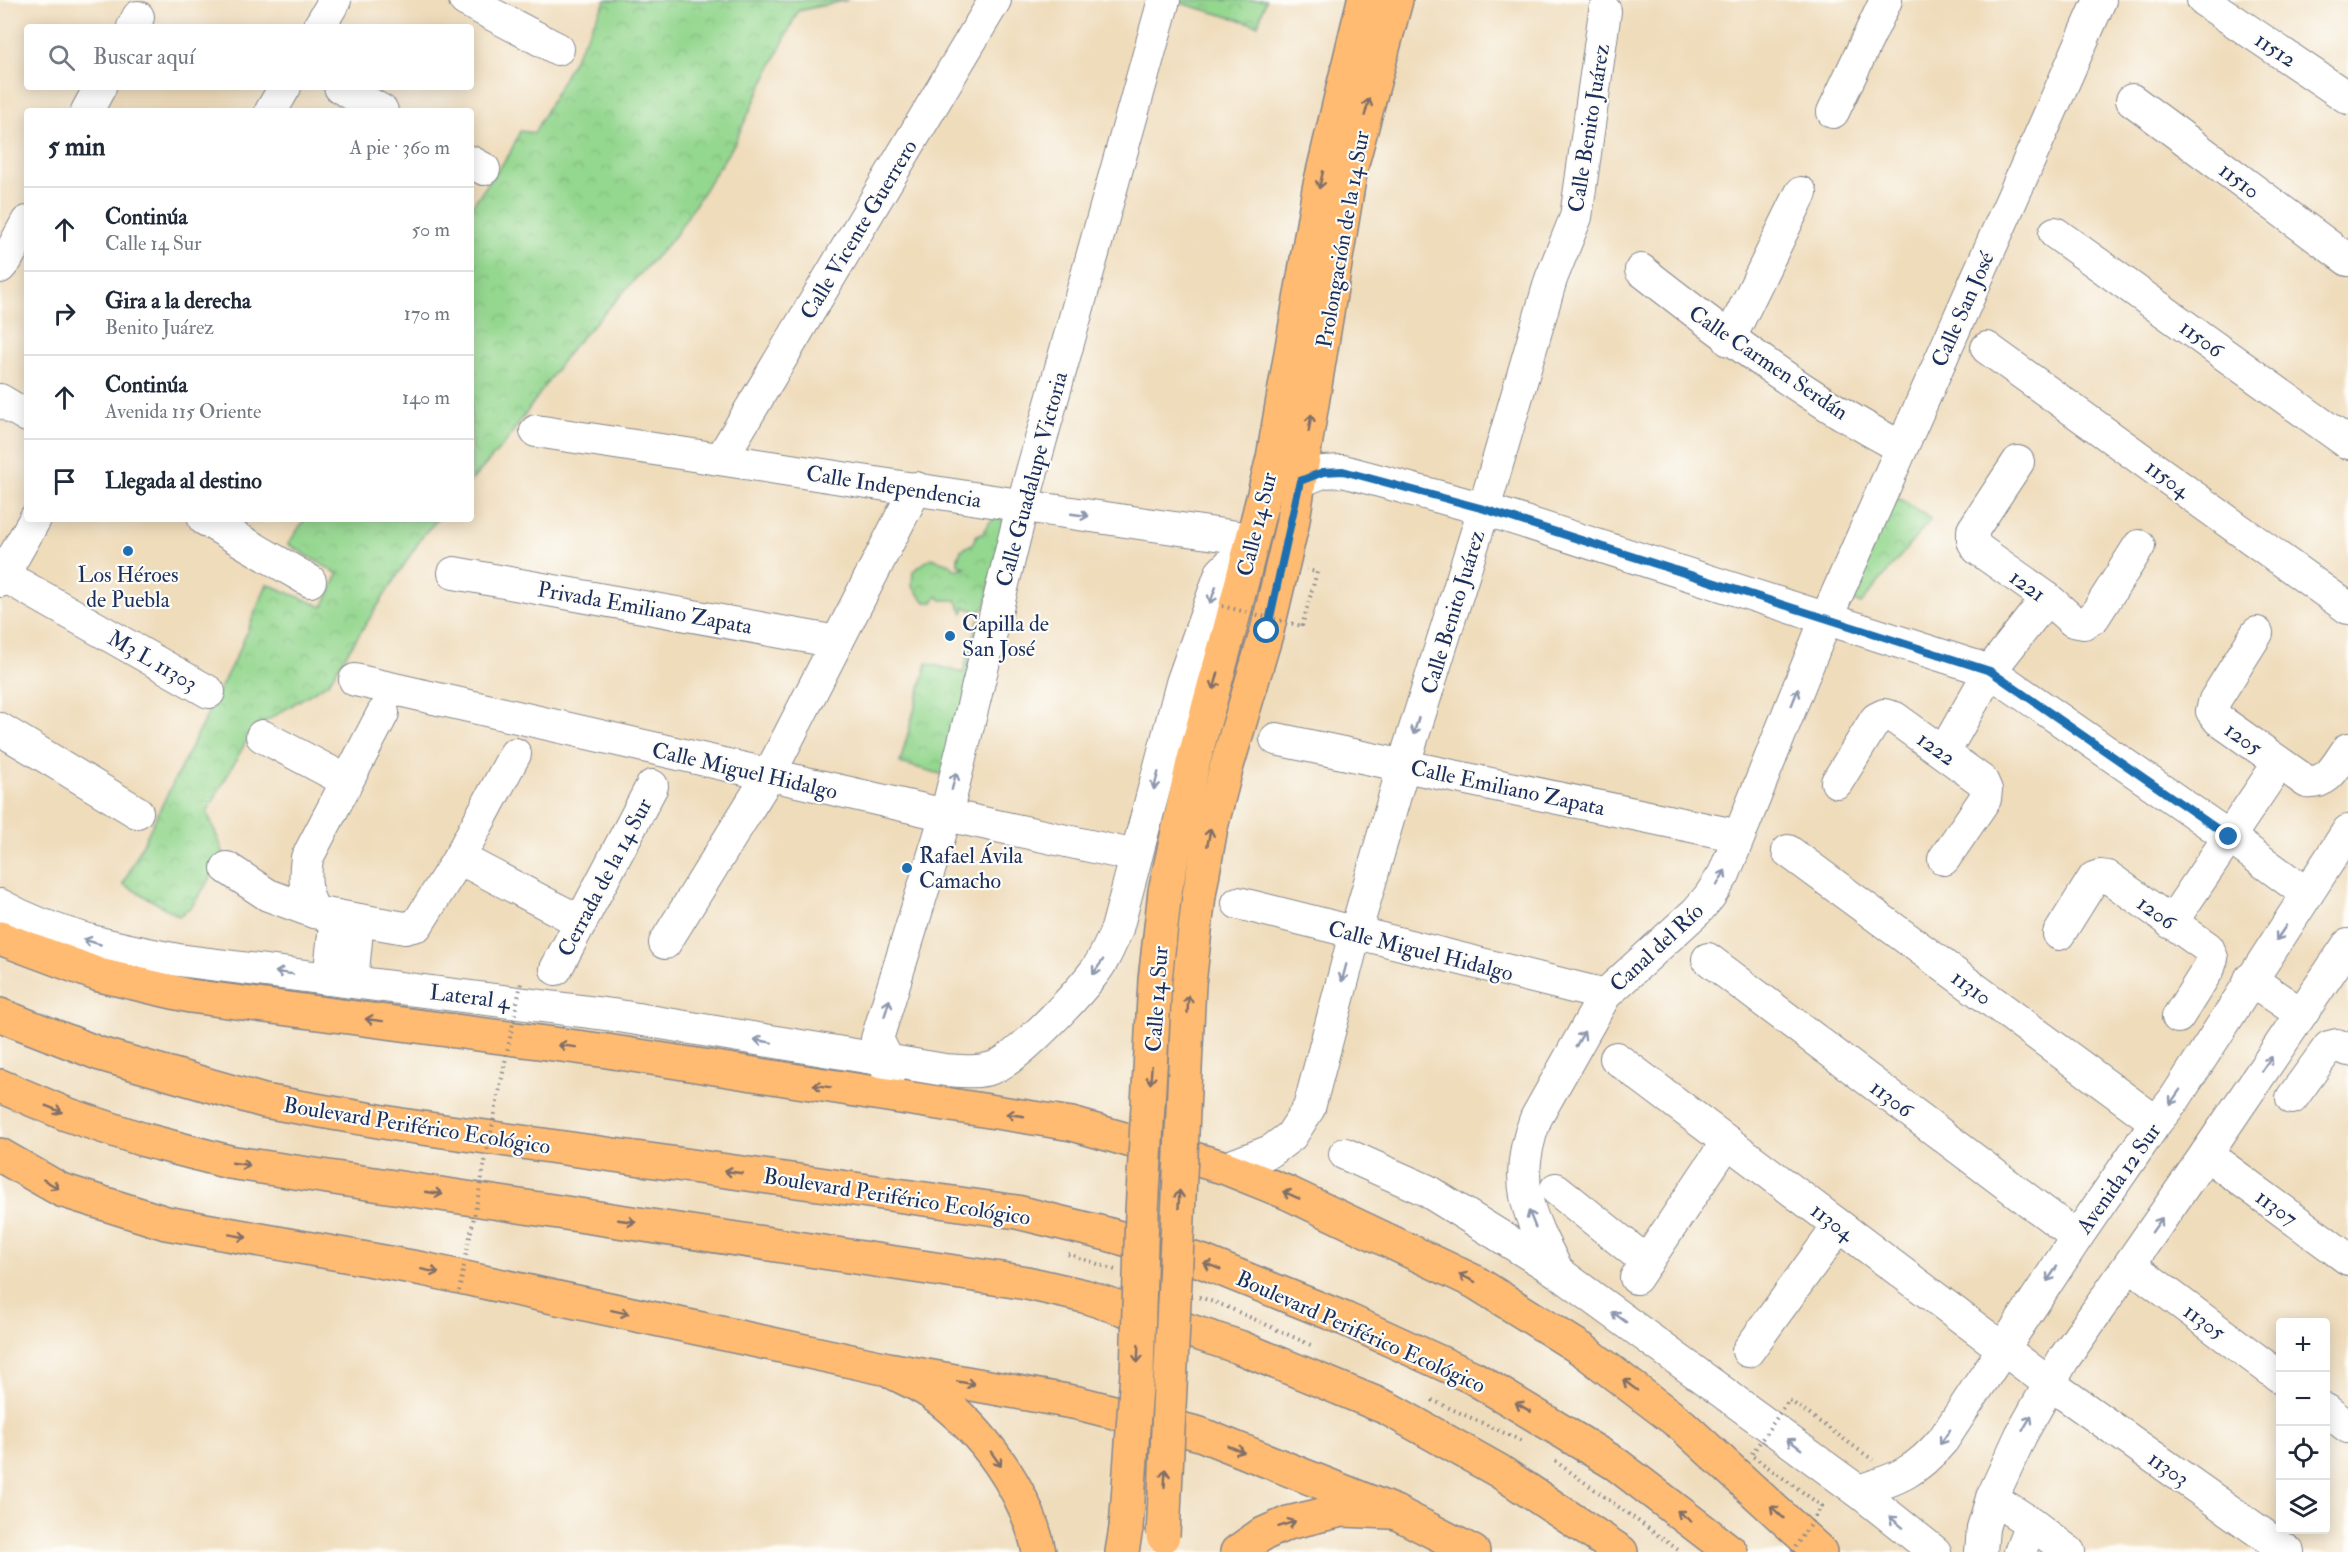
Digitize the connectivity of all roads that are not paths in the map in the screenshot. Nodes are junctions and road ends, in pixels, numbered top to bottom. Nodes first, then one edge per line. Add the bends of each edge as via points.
1 (335, 0) edge
2 (465, 0) edge
3 (995, 0) edge
4 (1164, 0) edge
5 (1364, 0) edge
6 (1396, 0) edge
7 (1886, 0) edge
8 (2203, 0) edge
9 (2093, 2) edge
10 (1605, 11) dead end
11 (321, 24) edge
12 (558, 49) dead end
13 (98, 90) edge
14 (283, 90) edge
15 (345, 90) edge
16 (2348, 98) edge
17 (2132, 100) dead end
18 (89, 108) edge
19 (273, 108) edge
20 (377, 108) edge
21 (1833, 112) dead end
22 (1802, 193) dead end
23 (24, 228) edge
24 (2055, 233) dead end
25 (2348, 260) edge
26 (0, 267) edge
27 (1641, 270) dead end
28 (1729, 340) junction
29 (1987, 348) dead end
30 (0, 400) edge
31 (24, 414) edge
32 (537, 431) dead end
33 (2348, 443) edge
34 (1901, 447) junction
35 (1273, 458) joint
36 (721, 459) junction
37 (2018, 462) dead end
38 (1300, 481) junction
39 (916, 488) junction
40 (1022, 507) junction
41 (1484, 509) junction
42 (33, 522) edge
43 (209, 522) edge
44 (1250, 545) junction
45 (2139, 546) dead end
46 (454, 573) dead end
47 (2, 578) edge
48 (310, 581) dead end
49 (2047, 598) junction
50 (2348, 608) edge
51 (1826, 619) junction
52 (2258, 633) dead end
53 (837, 642) junction
54 (1990, 671) junction
55 (355, 680) dead end
56 (209, 692) dead end
57 (383, 713) dead end
58 (0, 729) edge
59 (262, 735) dead end
60 (1276, 739) dead end
61 (2348, 749) edge
62 (1944, 752) junction
63 (515, 754) dead end
64 (2279, 763) junction
65 (1404, 764) junction
66 (769, 775) junction
67 (347, 781) junction
68 (1837, 782) dead end
69 (652, 786) dead end
70 (137, 812) dead end
71 (946, 815) junction
72 (2348, 831) edge
73 (1739, 836) junction
74 (2229, 837) junction
75 (1788, 851) dead end
76 (1136, 856) junction
77 (459, 858) junction
78 (1944, 860) dead end
79 (227, 868) dead end
80 (2307, 894) junction
81 (1238, 903) dead end
82 (0, 905) edge
83 (336, 916) junction
84 (581, 921) junction
85 (2171, 922) junction
86 (1355, 934) junction
87 (2059, 934) dead end
88 (0, 938) edge
89 (665, 943) dead end
90 (2348, 945) edge
91 (1708, 959) dead end
92 (556, 969) dead end
93 (2250, 979) junction
94 (340, 980) junction
95 (1605, 995) junction
96 (613, 1014) junction
97 (2301, 1014) junction
98 (0, 1015) edge
99 (2178, 1017) dead end
100 (2348, 1050) edge
101 (607, 1051) junction
102 (1616, 1058) dead end
103 (889, 1063) junction
104 (0, 1086) edge
105 (886, 1096) junction
106 (2292, 1098) dead end
107 (2156, 1122) junction
108 (1727, 1142) junction
109 (1345, 1154) dead end
110 (2206, 1154) junction
111 (0, 1155) edge
112 (1226, 1168) junction
113 (1556, 1189) dead end
114 (1839, 1226) junction
115 (2077, 1237) junction
116 (2348, 1259) edge
117 (2130, 1265) junction
118 (1558, 1272) junction
119 (2002, 1349) junction
120 (1748, 1351) dead end
121 (888, 1369) junction
122 (2276, 1374) edge
123 (2050, 1384) junction
124 (2330, 1414) edge
125 (2348, 1427) edge
126 (1858, 1491) junction
127 (1992, 1498) junction
128 (1395, 1512) junction
129 (2031, 1523) junction
130 (1039, 1552) edge
131 (1122, 1552) edge
132 (1160, 1552) edge
133 (1237, 1552) edge
134 (1473, 1552) edge
135 (1620, 1552) edge
136 (1731, 1552) edge
137 (1820, 1552) edge
138 (1935, 1552) edge
139 (1981, 1552) edge
140 (2020, 1552) edge
141 (2069, 1552) edge
142 (2288, 1552) edge

1 - 11 street
2 - 12 street
3 - 36 street, Calle Vicente Guerrero
4 - 40 street, Calle Guadalupe Victoria
5 -> 35 main road, Prolongación de la 14 Sur via 1319,189
38 -> 6 main road, Prolongación de la 14 Sur via 1351,167
7 - 21 street
8 - 16 street, 11512
9 - 34 street, Calle San José
10 - 41 street, Calle Benito Juárez via 1576,217 1551,279
13 - 18 street
14 - 19 street
15 - 20 street
17 - 25 street, 11510
22 - 28 street
23 - 26 street
24 - 33 street, 11506
27 - 28 street, Calle Carmen Serdán
28 - 34 street, Calle Carmen Serdán via 1818,399
29 - 50 street, 11504
30 - 31 street
32 - 36 street, Calle Independencia
34 - 51 street, Calle San José
35 - 44 main road, Calle 14 Sur
36 - 39 street, Calle Independencia
37 - 49 street, 1221 via 1973,530 1973,541 1978,549
38 - 41 street via 1323,472 1343,471
132 -> 38 main road, Calle 14 Sur, bridge via 1189,984 1198,895 1226,769 1267,631
39 - 40 street, Calle Independencia
39 - 53 street
40 -> 44 street, Calle Independencia
71 -> 40 street, Calle Guadalupe Victoria
41 - 51 street
41 -> 65 street, Calle Benito Juárez
42 - 47 street
43 - 48 street
44 -> 76 street, Lateral 4 via 1221,573 1182,683
44 -> 131 main road, Calle 14 Sur, bridge via 1227,615 1165,891 1155,980 1137,1373
45 - 49 street, 1221 via 2094,617 2084,623 2073,621
46 - 53 street, Privada Emiliano Zapata
47 - 56 street, M3 L 11303
49 - 54 street
51 - 54 street
73 -> 51 street, Canal del Río
52 - 64 street, 1205 via 2215,700 2212,711
53 - 66 street
54 - 62 street
54 - 74 street
55 - 66 street, Calle Miguel Hidalgo
57 - 67 street
58 - 70 street
59 - 67 street
60 - 65 street, Calle Emiliano Zapata
61 - 64 street, 1205 via 2318,783 2307,782
62 - 68 street, 1222 via 1895,718 1884,715 1876,719
62 - 78 street, 1222 via 1982,781 1986,790 1985,799
63 - 77 street
64 - 74 street
65 - 73 street, Calle Emiliano Zapata
65 - 86 street, Calle Benito Juárez
66 - 71 street, Calle Miguel Hidalgo
66 - 89 street
67 - 83 street via 307,858 304,876 306,892
69 - 84 street, Cerrada de la 14 Sur
71 - 76 street, Calle Miguel Hidalgo
103 -> 71 street, Calle Guadalupe Victoria via 877,1039
72 - 80 street, Avenida 12 Sur
95 -> 73 street, Canal del Río via 1709,897 1724,874
74 - 80 street
74 - 85 street
75 - 107 street, 11310
76 -> 103 street, Lateral 4 via 1106,956 1025,1047 1009,1060 982,1070
77 - 83 street via 417,925 405,928
77 - 84 street
79 - 83 street via 268,895
80 -> 93 street, Avenida 12 Sur
81 - 86 street, Calle Miguel Hidalgo
94 -> 82 street, Lateral 4 via 178,960 110,947 28,921
83 - 94 street
84 - 92 street, Cerrada de la 14 Sur
85 - 87 street, 1206 via 2108,877 2100,876 2094,878
85 - 99 street, 1206 via 2208,948 2212,958
86 - 95 street, Calle Miguel Hidalgo
86 -> 112 street, Calle Benito Juárez via 1308,1108 1291,1136 1271,1151
101 -> 88 main road via 190,996 99,975
90 - 97 street
91 - 115 street, 11306
93 - 97 street
93 -> 107 street, Avenida 12 Sur
94 - 96 street, Lateral 4
118 -> 95 street, Canal del Río via 1526,1203 1528,1138
96 - 101 street
103 -> 96 street, Lateral 4
110 -> 97 street
136 -> 98 main road, Boulevard Periférico Ecológico via 1616,1464 1474,1378 1345,1319 1201,1261 1017,1212 401,1125 264,1101 100,1054
100 - 106 street via 2337,1045 2329,1047
105 -> 101 main road
102 - 108 street, 11304
103 - 105 street, Calle Guadalupe Victoria
104 -> 135 main road via 141,1139 229,1162 1027,1283 1084,1296 1239,1347 1387,1408 1499,1471
112 -> 105 main road via 1072,1124
107 - 115 street, Avenida 12 Sur
108 - 113 street via 1642,1270
108 - 114 street, 11304
109 - 118 street via 1426,1190
110 - 116 street, 11307
117 -> 110 street
111 -> 121 main road via 61,1190 166,1223 423,1269
137 -> 112 main road via 1682,1425 1583,1350 1475,1282
114 - 119 street, 11304
114 - 120 street
115 -> 119 street, Avenida 12 Sur
117 - 122 street, 11305
117 - 123 street
126 -> 118 street
119 - 123 street, 11304
119 -> 126 street, Avenida 12 Sur via 1929,1458 1897,1479
121 -> 128 main road via 1078,1403 1200,1434
121 -> 130 main road via 931,1393 995,1456 1019,1496
127 -> 123 street
123 - 142 street, 11303
124 - 125 street
138 -> 126 street
127 - 129 street
127 - 139 street
133 -> 128 main road via 1288,1523 1342,1510
128 - 134 main road
129 - 140 street
129 - 141 street

